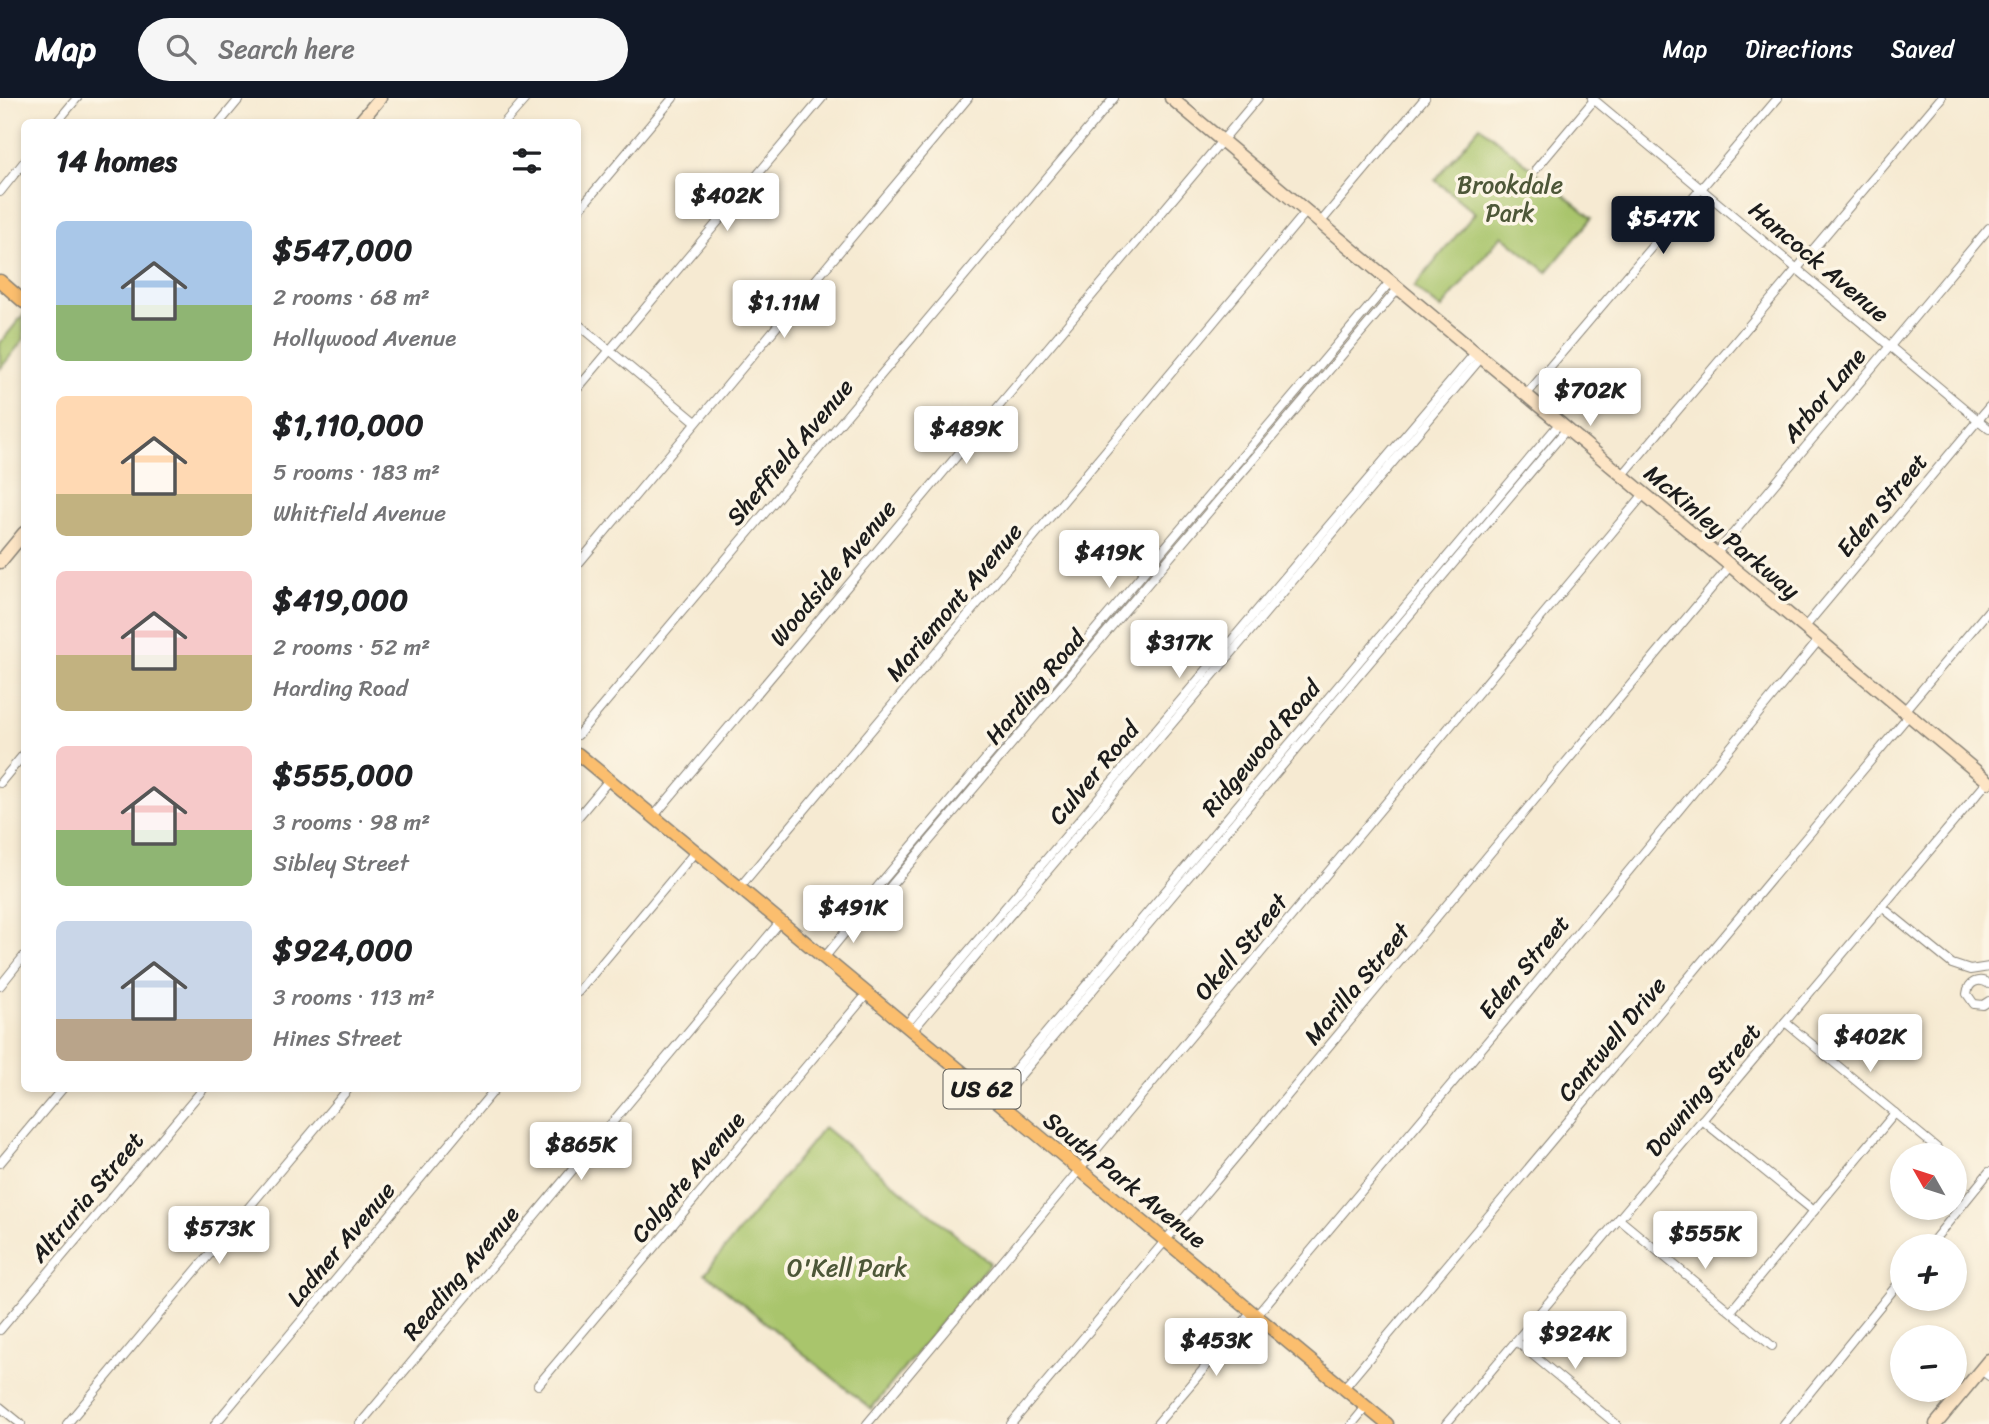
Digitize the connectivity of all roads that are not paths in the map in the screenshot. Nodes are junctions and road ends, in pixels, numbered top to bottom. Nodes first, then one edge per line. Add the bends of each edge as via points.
1 (77, 98) edge
2 (240, 98) edge
3 (380, 98) edge
4 (526, 98) edge
5 (673, 98) edge
6 (822, 98) edge
7 (968, 98) edge
8 (1114, 98) edge
9 (1171, 98) edge
10 (1258, 98) edge
11 (1425, 98) edge
12 (1779, 98) edge
13 (1941, 98) edge
14 (1593, 99) edge
15 (60, 119) edge
16 (222, 119) edge
17 (362, 119) edge
18 (508, 119) edge
19 (1221, 140) junction
20 (21, 166) edge
21 (1536, 170) dead end
22 (1701, 189) junction
23 (0, 192) edge
24 (581, 207) edge
25 (1306, 212) junction
26 (1320, 223) junction
27 (1989, 228) edge
28 (1796, 268) junction
29 (0, 281) edge
30 (1394, 286) junction
31 (21, 299) edge
32 (581, 327) edge
33 (1890, 346) junction
34 (609, 350) junction
35 (1478, 355) junction
36 (1317, 367) junction
37 (1325, 373) junction
38 (581, 384) edge
39 (1526, 395) junction
40 (1989, 407) edge
41 (1978, 420) junction
42 (696, 422) junction
43 (1563, 427) junction
44 (1989, 429) edge
45 (1257, 438) junction
46 (1265, 444) junction
47 (1622, 476) junction
48 (1644, 495) junction
49 (1197, 508) junction
50 (1205, 515) junction
51 (21, 537) edge
52 (1716, 554) junction
53 (581, 560) edge
54 (0, 562) edge
55 (1730, 566) junction
56 (1135, 581) junction
57 (1143, 589) junction
58 (1989, 610) edge
59 (1804, 628) junction
60 (1819, 640) junction
61 (1074, 653) junction
62 (1082, 661) junction
63 (1906, 713) junction
64 (1015, 723) junction
65 (581, 731) edge
66 (1024, 731) junction
67 (581, 757) edge
68 (21, 758) edge
69 (608, 780) junction
70 (1989, 781) edge
71 (0, 783) edge
72 (953, 796) junction
73 (962, 803) junction
74 (581, 813) edge
75 (653, 817) junction
76 (695, 852) junction
77 (739, 888) junction
78 (1882, 907) junction
79 (860, 914) junction
80 (780, 922) junction
81 (824, 958) junction
82 (21, 960) edge
83 (1989, 967) edge
84 (1978, 970) junction
85 (1977, 981) junction
86 (1989, 984) edge
87 (0, 986) edge
88 (581, 988) edge
89 (866, 993) junction
90 (1989, 1001) edge
91 (1784, 1022) junction
92 (909, 1029) junction
93 (60, 1092) edge
94 (201, 1092) edge
95 (346, 1092) edge
96 (493, 1092) edge
97 (995, 1100) junction
98 (1895, 1114) junction
99 (1702, 1119) junction
100 (1931, 1143) edge
101 (0, 1163) edge
102 (1080, 1171) junction
103 (1989, 1172) edge
104 (1814, 1211) junction
105 (1619, 1219) junction
106 (1939, 1234) edge
107 (1166, 1241) junction
108 (1890, 1294) edge
109 (1731, 1311) junction
110 (1254, 1314) junction
111 (0, 1330) edge
112 (1516, 1341) junction
113 (1772, 1346) dead end
114 (1986, 1369) edge
115 (538, 1385) dead end
116 (1344, 1388) junction
117 (0, 1406) edge
118 (1366, 1407) junction
119 (21, 1424) edge
120 (67, 1424) edge
121 (215, 1424) edge
122 (360, 1424) edge
123 (867, 1424) edge
124 (1011, 1424) edge
125 (1157, 1424) edge
126 (1352, 1424) edge
127 (1387, 1424) edge
128 (1446, 1424) edge
129 (1616, 1424) edge
130 (1784, 1424) edge
131 (1936, 1424) edge

1 - 15 street
2 - 16 street
3 - 17 street
4 - 18 street
5 - 24 street
6 - 34 street
7 - 42 street
8 - 65 street, Sheffield Avenue
9 - 19 street, McKinley Parkway
10 - 19 street, Woodside Avenue
11 - 26 street
12 - 22 street
13 - 28 street
14 - 21 street
14 - 22 street, Hancock Avenue
19 - 25 street, McKinley Parkway
19 - 75 street, Woodside Avenue
20 - 23 street
22 - 28 street, Hancock Avenue
22 - 39 street
25 - 26 street, McKinley Parkway
25 - 77 street, Mariemont Avenue
26 - 30 street, McKinley Parkway
27 - 33 street, Arbor Lane
28 - 33 street, Hancock Avenue
28 - 47 street
29 - 31 main road
30 - 35 street, McKinley Parkway
30 - 36 street, Harding Road
30 - 37 street, Harding Road
32 - 34 street
33 - 41 street, Hancock Avenue
33 - 52 street, Arbor Lane
34 - 38 street
34 - 42 street
35 - 39 street, McKinley Parkway
35 - 92 street, Culver Road
36 - 37 street
36 - 45 street, Harding Road
37 - 46 street, Harding Road
39 - 43 street, McKinley Parkway
40 - 41 street, Eden Street
41 - 44 street, Hancock Avenue
41 - 59 street, Eden Street
42 - 53 street
43 - 47 street, McKinley Parkway
43 - 97 street, Ridgewood Road
45 - 46 street
45 - 49 street, Harding Road
46 - 50 street, Harding Road
47 - 48 street, McKinley Parkway
48 - 52 street, McKinley Parkway
48 - 102 street, Okell Street
49 - 50 street
49 - 56 street, Harding Road
50 - 57 street, Harding Road
51 - 54 street
52 - 55 street, McKinley Parkway
55 - 59 street, McKinley Parkway
55 - 107 street, Marilla Street
56 - 57 street
56 - 61 street, Harding Road
57 - 62 street, Harding Road
58 - 63 street, Cantwell Drive
59 - 60 street, McKinley Parkway
60 - 63 street, McKinley Parkway
60 - 110 street, Eden Street via 1514,1010
61 - 62 street
61 - 64 street, Harding Road
62 - 66 street, Harding Road
63 - 70 street, McKinley Parkway
63 - 116 street, Cantwell Drive
64 - 66 street
64 - 72 street, Harding Road
66 - 73 street, Harding Road
67 - 69 main road, South Park Avenue / US 62
68 - 71 street
69 - 74 street
69 - 75 main road, South Park Avenue / US 62
70 - 78 street, Downing Street
72 - 73 street
72 - 79 street, Harding Road via 864,902
73 - 79 street, Harding Road via 873,907
75 - 76 main road, South Park Avenue / US 62
76 - 77 main road, South Park Avenue / US 62
76 - 88 street
77 - 80 main road, South Park Avenue / US 62
78 - 84 street via 1952,964
78 - 91 street, Downing Street
79 - 81 street, Harding Road
80 - 81 main road, South Park Avenue / US 62
80 - 122 street, Reading Avenue
81 - 89 main road, South Park Avenue / US 62
82 - 87 street
83 - 84 street
84 - 85 street
85 - 86 street
85 - 90 street via 1969,987 1968,998 1977,1005
89 - 92 main road, South Park Avenue / US 62
89 - 115 street, Colgate Avenue
91 - 98 street
91 - 99 street, Downing Street
92 - 97 main road, South Park Avenue / US 62
93 - 101 street
94 - 111 street, Altruria Street
95 - 120 street
96 - 121 street, Ladner Avenue
97 - 102 main road, South Park Avenue / US 62
98 - 100 street
98 - 104 street
99 - 104 street
99 - 105 street, Downing Street
102 - 107 main road, South Park Avenue / US 62
102 - 123 street, Okell Street
103 - 106 street
104 - 109 street
105 - 109 street
105 - 112 street, Downing Street
107 - 110 main road, South Park Avenue / US 62
107 - 124 street, Marilla Street
108 - 130 street
109 - 113 street
110 - 116 main road, South Park Avenue / US 62
110 - 125 street, Eden Street
112 - 128 street, Downing Street
112 - 129 street
114 - 131 street
116 - 118 main road, South Park Avenue / US 62
117 - 119 street
118 - 126 street
118 - 127 main road, South Park Avenue / US 62

